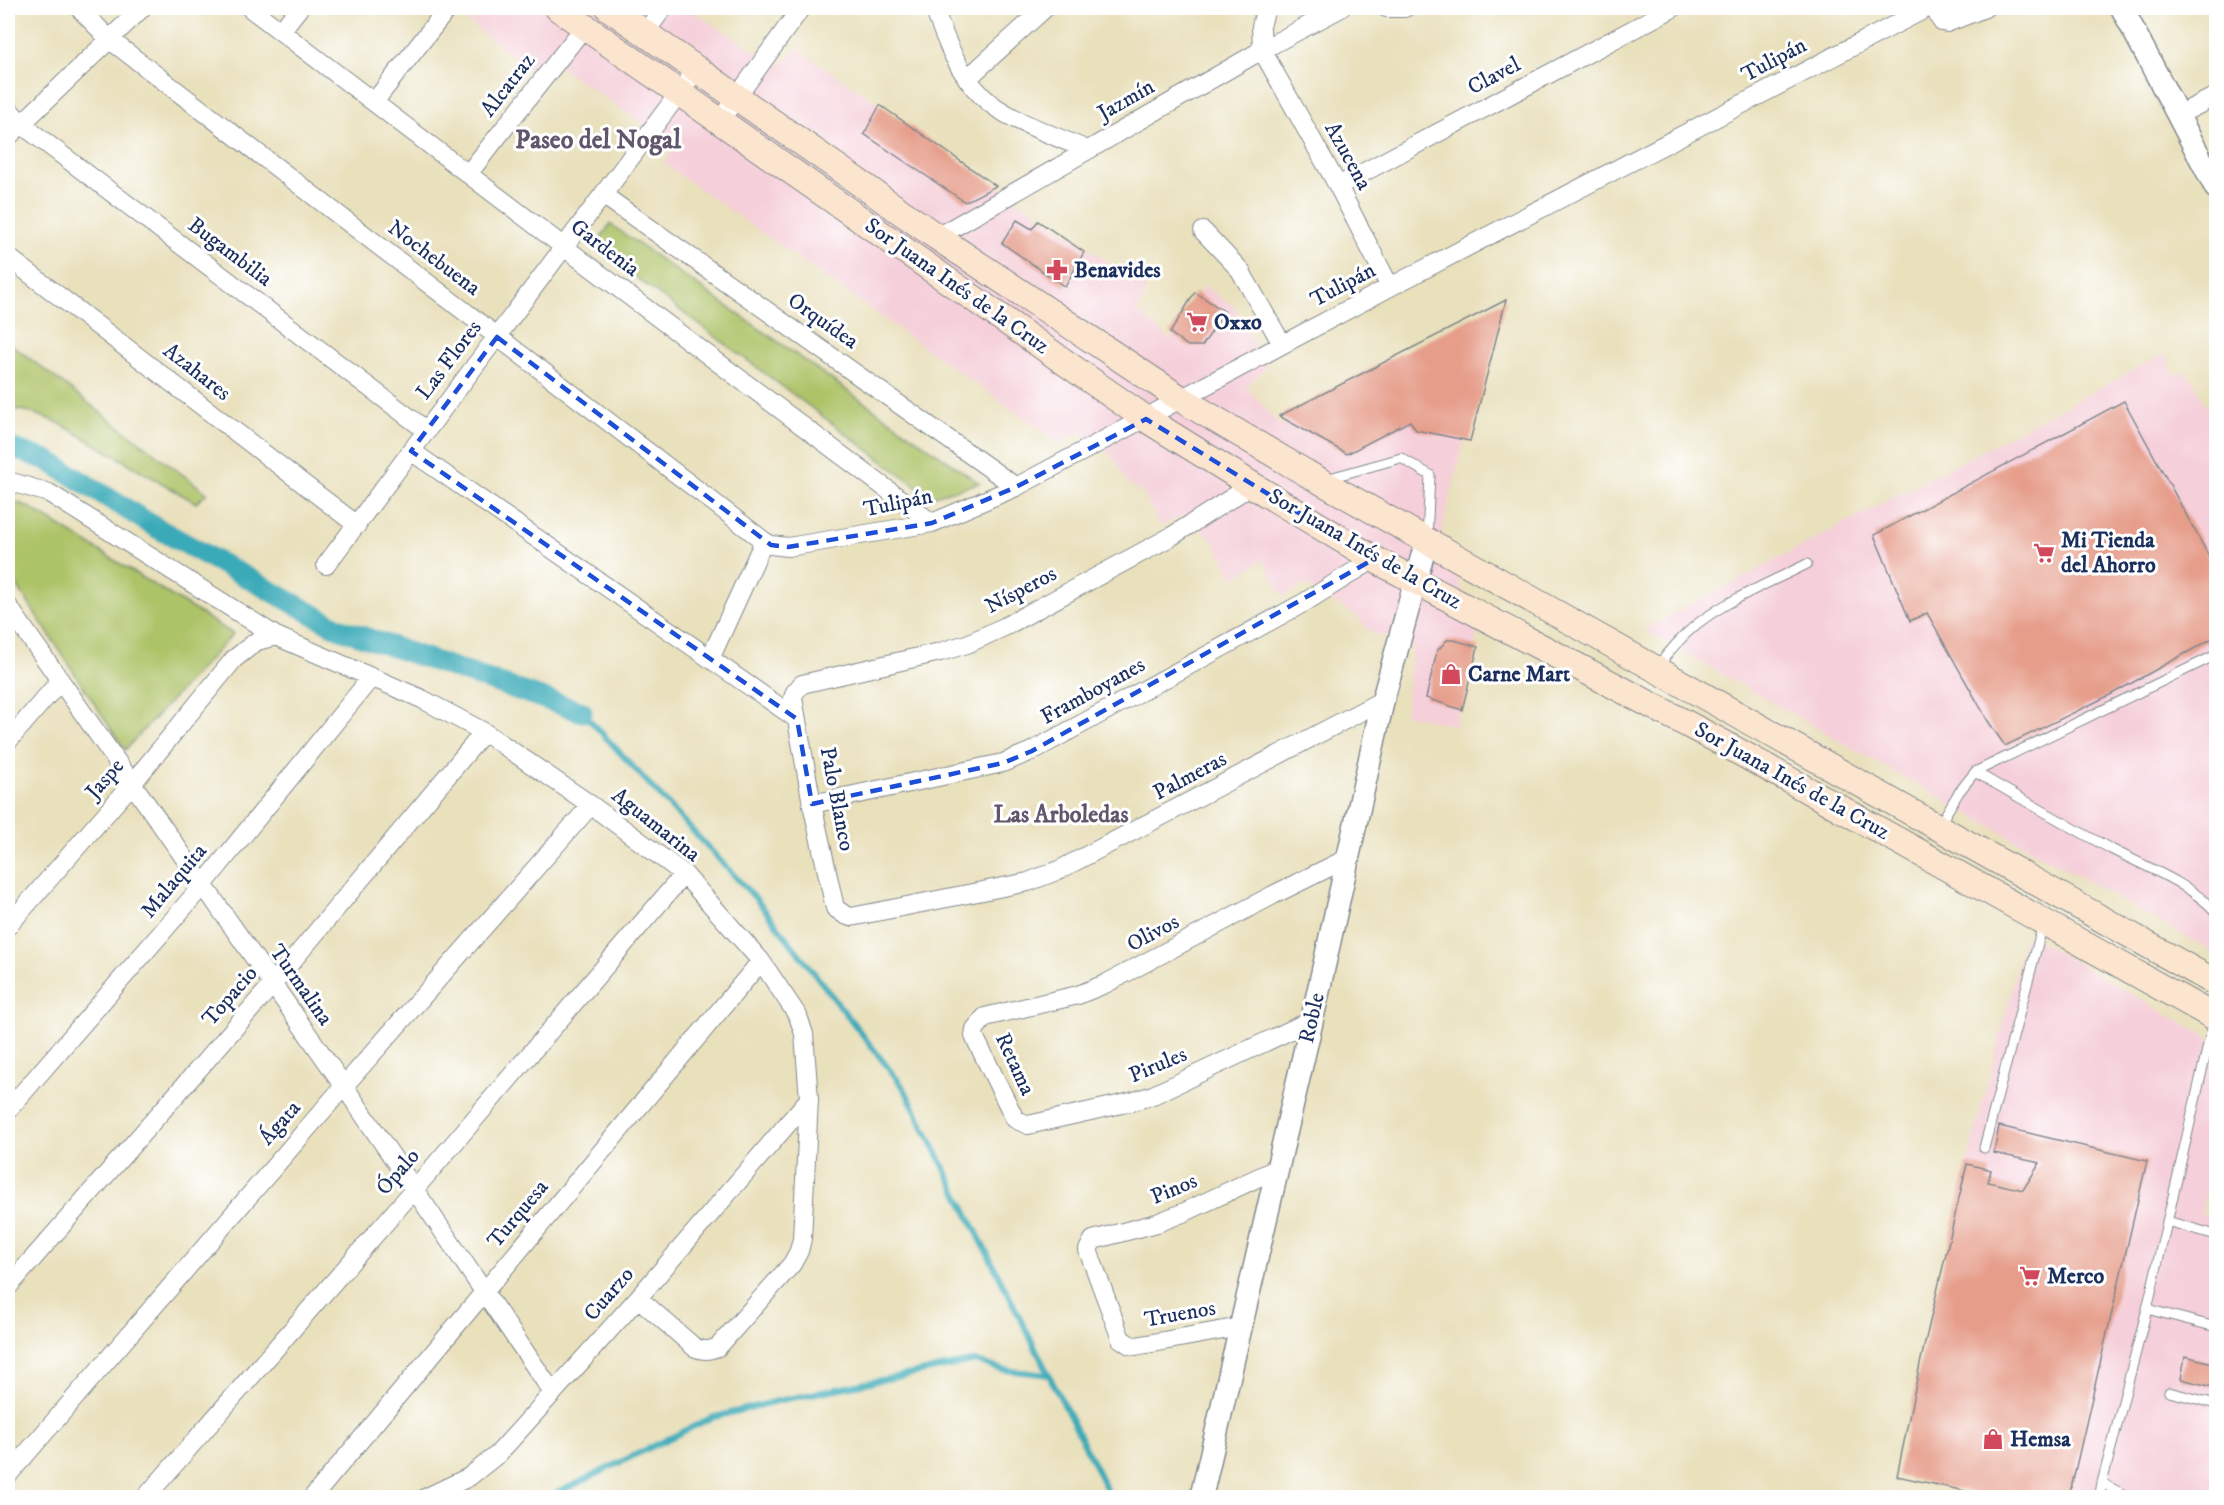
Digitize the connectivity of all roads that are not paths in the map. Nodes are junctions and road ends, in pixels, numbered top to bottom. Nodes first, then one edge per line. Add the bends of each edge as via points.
1 (79, 8) edge
2 (142, 8) edge
3 (250, 8) edge
4 (299, 8) edge
5 (448, 8) edge
6 (558, 8) edge
7 (609, 8) edge
8 (663, 8) edge
9 (801, 8) edge
10 (934, 8) edge
11 (1045, 8) edge
12 (1266, 8) edge
13 (1341, 8) edge
14 (1386, 8) edge
15 (1405, 8) edge
16 (1673, 8) edge
17 (1985, 8) edge
18 (2122, 8) edge
19 (1933, 11) edge
20 (585, 26) junction
21 (281, 31) junction
22 (645, 33) junction
23 (109, 39) junction
24 (1262, 50) junction
25 (697, 69) junction
26 (968, 78) junction
27 (680, 92) junction
28 (2217, 96) edge
29 (738, 97) junction
30 (374, 102) junction
31 (8, 108) edge
32 (2178, 115) junction
33 (721, 119) junction
34 (21, 124) junction
35 (8, 137) edge
36 (1087, 150) junction
37 (468, 174) junction
38 (1338, 186) junction
39 (2217, 188) edge
40 (603, 195) junction
41 (1203, 231) dead end
42 (937, 237) junction
43 (564, 247) junction
44 (8, 257) edge
45 (1390, 287) junction
46 (1031, 300) junction
47 (1014, 325) junction
48 (497, 337) junction
49 (1282, 344) junction
50 (1181, 399) junction
51 (1146, 418) junction
52 (427, 431) junction
53 (411, 451) junction
54 (8, 481) edge
55 (1320, 481) junction
56 (1252, 485) junction
57 (1016, 487) junction
58 (932, 524) junction
59 (357, 525) junction
60 (1427, 539) junction
61 (764, 541) junction
62 (1374, 559) junction
63 (1807, 564) dead end
64 (326, 565) dead end
65 (1415, 581) junction
66 (8, 606) edge
67 (276, 636) junction
68 (2217, 655) edge
69 (710, 659) junction
70 (1656, 668) junction
71 (370, 679) junction
72 (60, 681) junction
73 (795, 692) joint
74 (1383, 700) junction
75 (797, 719) junction
76 (484, 732) junction
77 (8, 741) edge
78 (1975, 772) junction
79 (131, 785) junction
80 (812, 804) junction
81 (591, 805) junction
82 (1938, 826) junction
83 (1348, 858) junction
84 (684, 874) junction
85 (204, 885) junction
86 (2058, 894) junction
87 (840, 912) joint
88 (2217, 912) edge
89 (2044, 922) junction
90 (8, 926) edge
91 (761, 961) junction
92 (2217, 983) edge
93 (272, 985) junction
94 (2215, 1017) edge
95 (1312, 1020) junction
96 (975, 1029) joint
97 (344, 1086) junction
98 (809, 1099) junction
99 (8, 1110) edge
100 (1015, 1119) joint
101 (1984, 1148) dead end
102 (1276, 1168) junction
103 (413, 1191) junction
104 (2167, 1221) junction
105 (2217, 1235) edge
106 (8, 1287) edge
107 (484, 1291) junction
108 (638, 1298) junction
109 (2147, 1309) junction
110 (1240, 1327) junction
111 (2217, 1327) edge
112 (1130, 1345) joint
113 (2169, 1392) dead end
114 (553, 1393) junction
115 (2217, 1404) edge
116 (8, 1475) edge
117 (2102, 1483) junction
118 (145, 1497) edge
119 (312, 1497) edge
120 (425, 1497) edge
121 (1201, 1497) edge
122 (2099, 1497) edge
123 (2130, 1497) edge

1 - 23 street, Nochebuena
2 - 23 street
3 - 21 street, Gardenia
4 - 21 street
5 - 30 street
6 - 20 main road, Sor Juana Inés de la Cruz
7 - 22 main road, Sor Juana Inés de la Cruz
8 - 22 street
9 - 29 street
10 - 26 street via 948,46
11 - 26 street
12 - 24 street via 1261,26
13 - 24 street, Jazmín
14 - 15 street
16 - 38 street, Clavel
17 - 19 street, Tulipán via 1947,23
18 - 32 street
19 - 45 street, Tulipán
20 - 27 main road, Sor Juana Inés de la Cruz
20 - 37 street, Alcatraz
21 - 30 street, Gardenia
22 - 25 main road, Sor Juana Inés de la Cruz
23 - 34 street
23 - 48 street, Nochebuena
24 - 36 street, Jazmín
24 - 38 street, Azucena
25 - 27 street, Las Flores
25 - 29 main road, Sor Juana Inés de la Cruz
26 - 36 street via 983,98 1003,112
27 - 33 main road, Sor Juana Inés de la Cruz
27 - 40 street, Las Flores
28 - 32 street
29 - 33 street
29 - 42 main road, Sor Juana Inés de la Cruz
30 - 37 street, Gardenia
31 - 34 street, Bugambilia
32 - 39 street
33 - 47 main road, Sor Juana Inés de la Cruz
34 - 35 street
34 - 52 street, Bugambilia
36 - 42 street, Jazmín
37 - 43 street, Gardenia
38 - 45 street, Azucena
40 - 43 street, Las Flores
40 - 57 street, Orquídea
41 - 49 street via 1240,270
42 - 46 main road, Sor Juana Inés de la Cruz
43 - 48 street, Las Flores
43 - 58 street, Gardenia
44 - 59 street, Azahares
45 - 49 street, Tulipán
46 - 47 main road
46 - 50 main road, Sor Juana Inés de la Cruz
47 - 51 main road, Sor Juana Inés de la Cruz
48 - 52 street, Las Flores
48 - 61 street, Nochebuena
49 - 50 street, Tulipán
50 - 51 street, Tulipán
50 - 55 main road, Sor Juana Inés de la Cruz
51 - 56 main road, Sor Juana Inés de la Cruz
51 - 57 street, Tulipán
52 - 53 street, Las Flores
53 - 59 street, Las Flores
53 - 69 street
54 - 67 street, Aguamarina via 48,493
55 - 60 main road, Sor Juana Inés de la Cruz
55 - 60 lane via 1401,458 1430,475
56 - 62 main road, Sor Juana Inés de la Cruz
56 - 73 street, Nísperos via 1172,536 967,644 802,684
57 - 58 street, Tulipán
58 - 61 street, Tulipán via 788,547
59 - 64 street, Las Flores
60 - 65 street, Roble
60 - 70 main road, Sor Juana Inés de la Cruz
61 - 69 street
62 - 65 main road, Sor Juana Inés de la Cruz
62 - 80 street, Framboyanes via 1305,602 1003,764
63 - 70 lane via 1698,623
65 - 74 street, Roble
65 - 89 main road, Sor Juana Inés de la Cruz via 1725,744
66 - 72 street, Turmalina
67 - 71 street, Aguamarina
67 - 79 street, Jaspe via 257,641 234,659
68 - 78 lane
69 - 75 street
70 - 82 main road, Sor Juana Inés de la Cruz
71 - 76 street, Aguamarina via 422,699
71 - 85 street, Malaquita
72 - 77 street
72 - 79 street, Turmalina
73 - 75 street, Palo Blanco
74 - 83 street, Roble
74 - 87 street, Palmeras via 1059,870 1028,882 851,917
75 - 80 street, Palo Blanco
76 - 81 street, Aguamarina
76 - 93 street, Topacio
78 - 82 lane
78 - 88 lane via 2174,881
79 - 85 street, Turmalina
79 - 90 street, Jaspe
80 - 87 street, Palo Blanco via 835,908
81 - 84 street, Aguamarina
81 - 97 street, Ágata
82 - 86 main road, Sor Juana Inés de la Cruz
83 - 95 street, Roble
83 - 96 street, Olivos via 1105,984 1078,995 985,1017
84 - 91 street, Aguamarina
84 - 103 street, Ópalo
85 - 93 street, Turmalina
85 - 99 street, Malaquita
86 - 89 main road
86 - 92 main road, Sor Juana Inés de la Cruz
89 - 94 main road, Sor Juana Inés de la Cruz
89 - 101 lane
91 - 98 street, Aguamarina via 798,1016 804,1034
91 - 107 street, Turquesa
93 - 97 street, Turmalina
93 - 106 street, Topacio
94 - 104 lane
95 - 100 street, Pirules via 1153,1095 1028,1125
95 - 102 street, Roble
96 - 100 street, Retama via 974,1036
97 - 103 street, Turmalina
97 - 116 street, Ágata
98 - 108 street, Cuarzo
98 - 108 street, Aguamarina via 802,1239 785,1272 718,1347 710,1350 694,1347
102 - 110 street, Roble
102 - 112 street, Pinos via 1185,1212 1093,1240 1088,1250 1121,1339
103 - 107 street, Turmalina
103 - 118 street, Ópalo
104 - 105 lane
104 - 109 lane
107 - 114 street, Turmalina
107 - 119 street, Turquesa
108 - 114 street, Cuarzo
109 - 111 lane
109 - 117 lane
110 - 112 street, Truenos
110 - 121 street, Roble
113 - 115 lane
114 - 120 street, Cuarzo via 498,1454 469,1477
117 - 122 lane
117 - 123 lane

